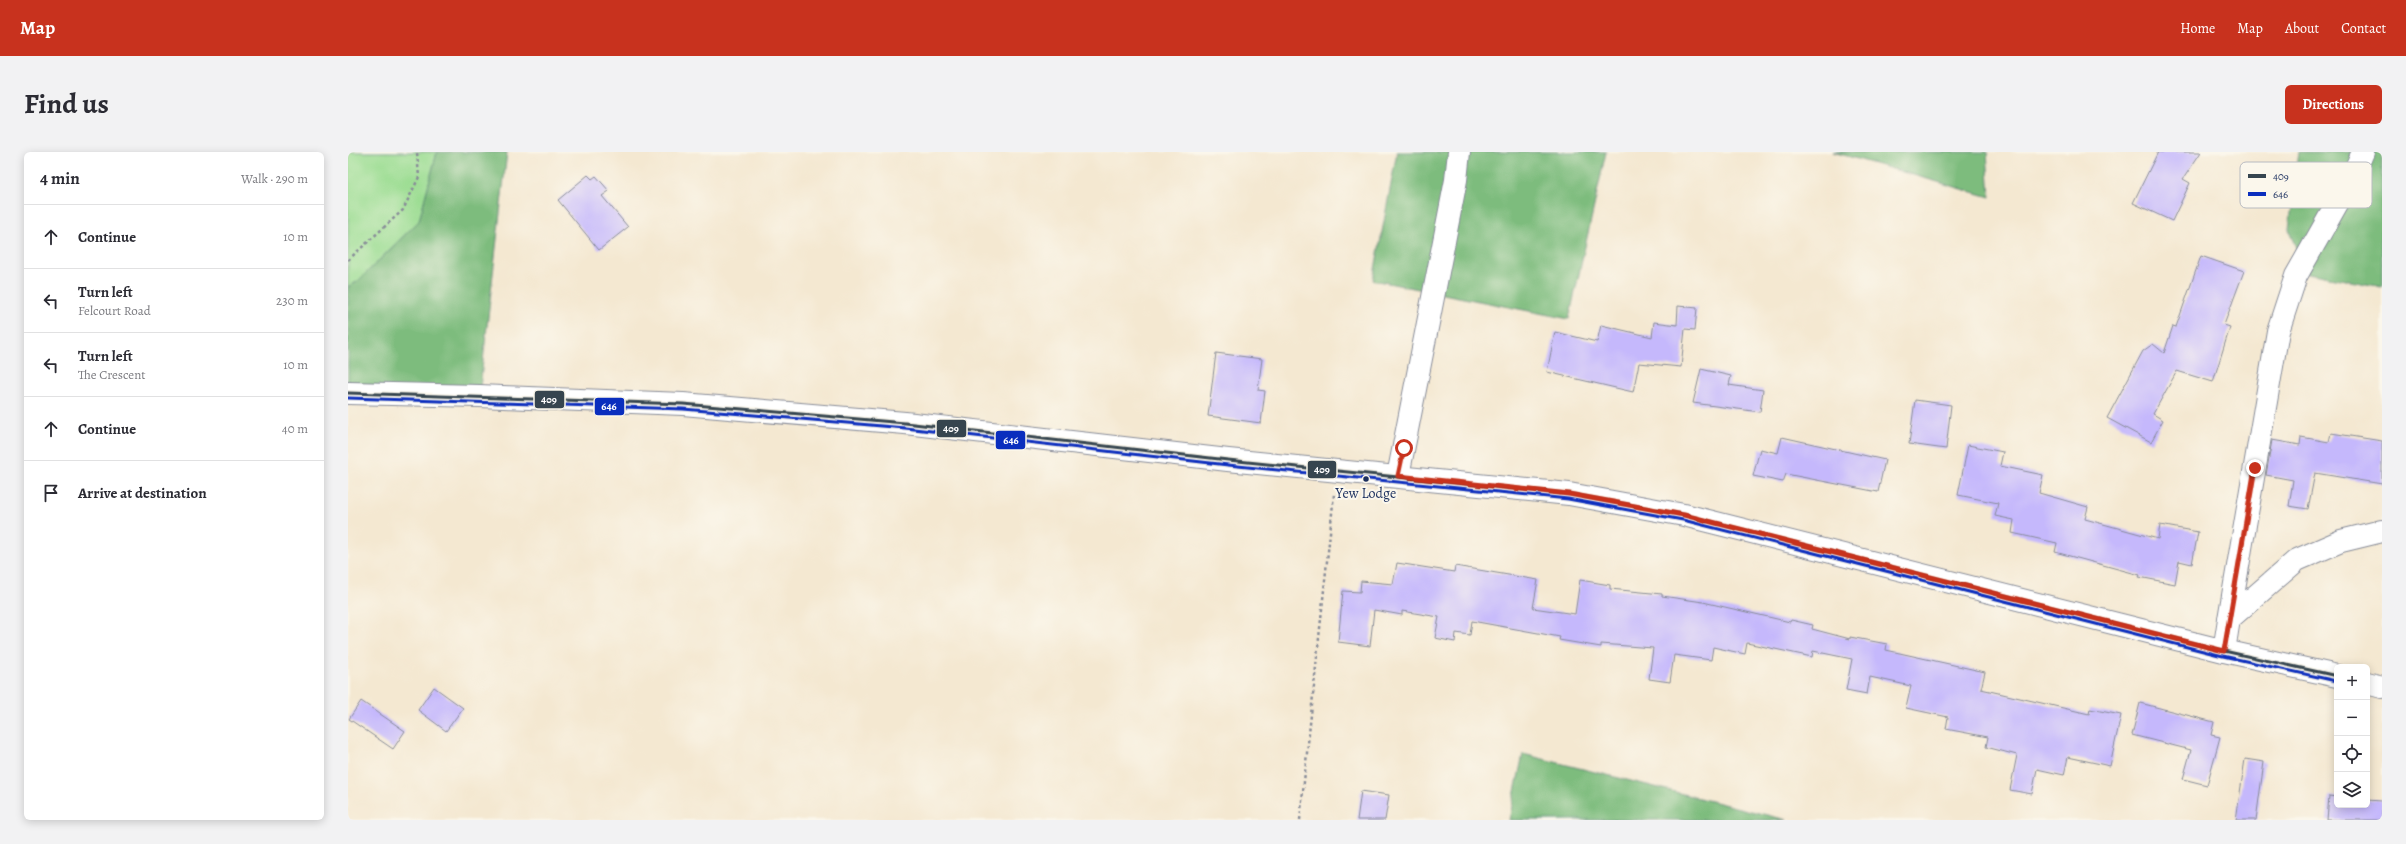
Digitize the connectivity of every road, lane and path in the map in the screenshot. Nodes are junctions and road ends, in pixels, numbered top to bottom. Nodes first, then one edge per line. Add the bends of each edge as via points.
1 (417, 152) edge
2 (1459, 152) edge
3 (2363, 152) edge
4 (2359, 162) edge
5 (2335, 208) edge
6 (348, 260) edge
7 (348, 393) edge
8 (1337, 470) junction
9 (1398, 476) junction
10 (2382, 531) edge
11 (2229, 619) junction
12 (2224, 651) junction
13 (2334, 675) edge
14 (2370, 684) edge
15 (2382, 687) edge
16 (1300, 820) edge

1 - 6 path via 419,177 403,210
2 - 9 street via 1456,180
3 - 4 street
5 - 11 street via 2296,276 2278,331
7 - 8 street via 691,405 905,423
8 - 9 street
8 - 16 path
9 - 12 street via 1569,494 1684,515
10 - 11 street via 2341,541 2297,560
11 - 12 street
12 - 13 street
14 - 15 street

